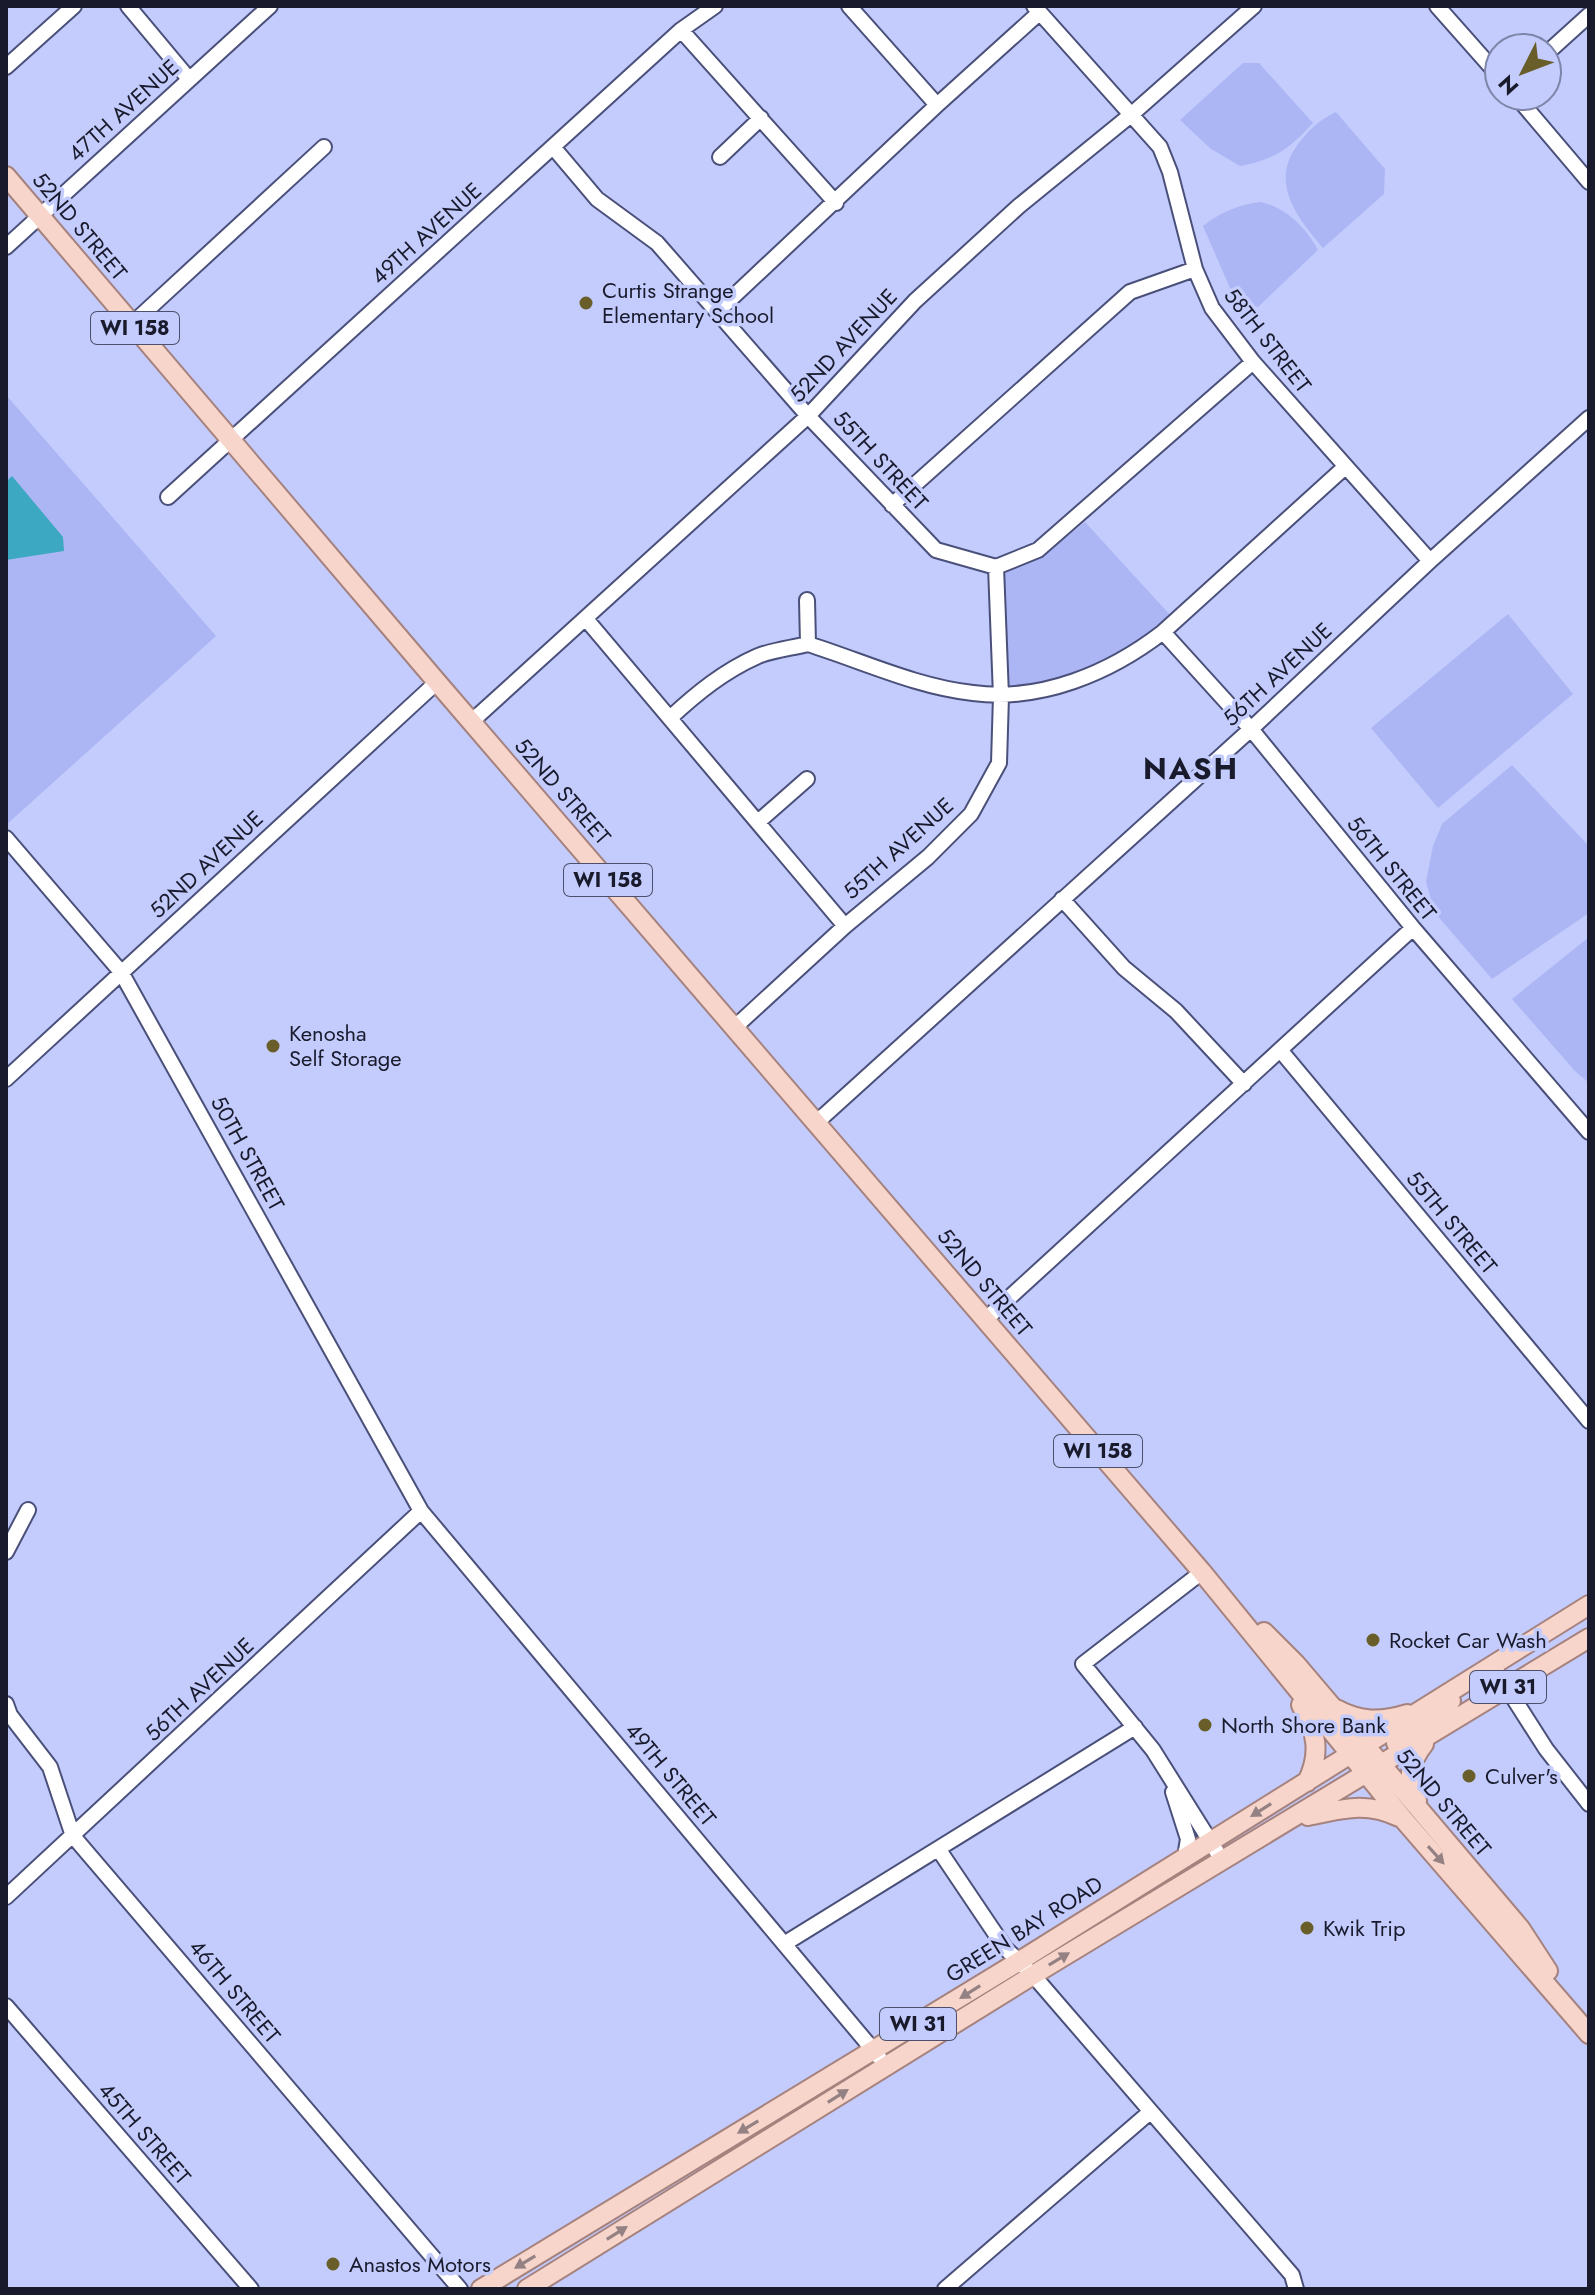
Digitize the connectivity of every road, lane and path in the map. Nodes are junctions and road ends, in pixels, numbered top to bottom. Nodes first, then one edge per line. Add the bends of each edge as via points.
1 (74, 6) edge
2 (128, 6) edge
3 (270, 6) edge
4 (715, 6) edge
5 (849, 6) edge
6 (1254, 6) edge
7 (1437, 6) edge
8 (1037, 9) edge
9 (1589, 15) edge
10 (681, 30) junction
11 (1563, 39) edge
12 (1483, 58) edge
13 (6, 67) edge
14 (189, 79) junction
15 (937, 105) junction
16 (1530, 112) edge
17 (1132, 114) junction
18 (761, 118) junction
19 (324, 147) dead end
20 (553, 147) junction
21 (720, 157) dead end
22 (6, 176) edge
23 (1589, 182) edge
24 (836, 203) junction
25 (39, 215) junction
26 (6, 247) edge
27 (1195, 269) junction
28 (718, 311) junction
29 (132, 324) junction
30 (1253, 362) junction
31 (808, 416) junction
32 (1589, 418) edge
33 (232, 439) junction
34 (1345, 467) junction
35 (168, 497) dead end
36 (892, 505) junction
37 (1430, 561) junction
38 (996, 567) junction
39 (807, 600) dead end
40 (586, 619) junction
41 (1163, 632) junction
42 (808, 644) junction
43 (437, 682) junction
44 (1001, 696) junction
45 (670, 718) junction
46 (471, 722) junction
47 (1251, 729) junction
48 (807, 779) dead end
49 (758, 822) junction
50 (6, 838) edge
51 (1062, 899) junction
52 (845, 926) junction
53 (1413, 928) junction
54 (121, 972) junction
55 (735, 1027) junction
56 (1281, 1051) junction
57 (6, 1079) edge
58 (1244, 1084) junction
59 (817, 1122) junction
60 (1589, 1132) edge
61 (985, 1320) junction
62 (1589, 1421) edge
63 (28, 1510) dead end
64 (421, 1511) junction
65 (6, 1552) edge
66 (1206, 1577) junction
67 (1589, 1605) edge
68 (1589, 1638) edge
69 (1265, 1648) junction
70 (1493, 1666) junction
71 (1469, 1681) junction
72 (1506, 1688) junction
73 (6, 1704) edge
74 (1332, 1706) junction
75 (1425, 1709) junction
76 (1135, 1727) junction
77 (1429, 1737) junction
78 (1368, 1760) junction
79 (1169, 1780) junction
80 (1307, 1782) junction
81 (1589, 1804) edge
82 (1423, 1815) junction
83 (1289, 1820) junction
84 (1404, 1820) junction
85 (73, 1836) junction
86 (1210, 1841) junction
87 (939, 1850) junction
88 (1185, 1857) junction
89 (1222, 1860) junction
90 (6, 1897) edge
91 (784, 1944) junction
92 (1018, 1962) junction
93 (1033, 1975) junction
94 (6, 2006) edge
95 (1589, 2034) edge
96 (874, 2051) junction
97 (887, 2066) junction
98 (1150, 2112) junction
99 (251, 2289) edge
100 (460, 2289) edge
101 (481, 2289) edge
102 (527, 2289) edge
103 (945, 2289) edge
104 (1296, 2289) edge

1 - 13 street
2 - 14 street
3 - 14 street, 47TH AVENUE
4 - 10 street, 49TH AVENUE
5 - 15 street
6 - 17 street, 52ND AVENUE
7 - 12 street
8 - 15 street
8 - 17 street, 58TH STREET
9 - 11 street
10 - 18 street
10 - 20 street, 49TH AVENUE
14 - 25 street, 47TH AVENUE
15 - 24 street
16 - 23 street
17 - 27 street, 58TH STREET via 1160,147
17 - 31 street, 52ND AVENUE via 1019,206 915,301
18 - 21 street
18 - 24 street
19 - 29 street
20 - 28 street, 55TH STREET via 597,199 657,243
20 - 33 street, 49TH AVENUE
22 - 25 main road, 52ND STREET / WI 158
24 - 28 street
25 - 26 street, 47TH AVENUE
25 - 29 main road, 52ND STREET / WI 158
27 - 30 street, 58TH STREET via 1212,308
27 - 36 street via 1130,292
28 - 31 street, 55TH STREET
29 - 33 main road, 52ND STREET / WI 158
30 - 34 street, 58TH STREET
30 - 38 street via 1038,550
31 - 36 street, 55TH STREET
31 - 40 street, 52ND AVENUE
32 - 37 street, 56TH AVENUE
33 - 35 street, 49TH AVENUE
33 - 43 main road, 52ND STREET / WI 158
34 - 37 street, 58TH STREET
34 - 41 street
36 - 38 street, 55TH STREET via 936,550
37 - 47 street, 56TH AVENUE
38 - 44 street, 55TH AVENUE
39 - 42 street
40 - 45 street
40 - 46 street, 52ND AVENUE
41 - 44 street via 1130,655 1077,680
41 - 47 street, 56TH STREET
42 - 44 street via 923,682
42 - 45 street via 760,655 702,688
43 - 46 main road, 52ND STREET / WI 158
43 - 54 street, 52ND AVENUE
44 - 52 street, 55TH AVENUE via 999,763 971,814
45 - 49 street
46 - 55 main road, 52ND STREET / WI 158
47 - 51 street, 56TH AVENUE
47 - 53 street, 56TH STREET
48 - 49 street
49 - 52 street
50 - 54 street, 50TH STREET
51 - 58 street via 1124,968 1176,1011
51 - 59 street, 56TH AVENUE
52 - 55 street, 55TH AVENUE
53 - 56 street
53 - 60 street, 56TH STREET
54 - 57 street, 52ND AVENUE
54 - 64 street, 50TH STREET
55 - 59 main road, 52ND STREET / WI 158
56 - 58 street
56 - 62 street, 55TH STREET
58 - 61 street
59 - 61 main road, 52ND STREET / WI 158
61 - 66 main road, 52ND STREET / WI 158
63 - 65 street
64 - 85 street, 56TH AVENUE
64 - 91 street, 49TH STREET
66 - 69 main road, 52ND STREET / WI 158
66 - 74 main road, 52ND STREET / WI 158 via 1279,1646
66 - 76 street via 1083,1664
67 - 70 main road, GREEN BAY ROAD / WI 31
68 - 72 main road, GREEN BAY ROAD / WI 31
69 - 78 main road, 52ND STREET / WI 158
69 - 80 main road via 1312,1723 1316,1752
70 - 71 main road, GREEN BAY ROAD / WI 31
70 - 72 street
71 - 75 main road, GREEN BAY ROAD / WI 31
71 - 78 main road via 1434,1718
72 - 77 main road, GREEN BAY ROAD / WI 31
72 - 81 street
73 - 85 street, 46TH STREET via 50,1767
74 - 75 main road via 1373,1721
74 - 78 main road, 52ND STREET / WI 158
75 - 78 main road, GREEN BAY ROAD / WI 31
76 - 79 street
76 - 87 street
77 - 78 main road, GREEN BAY ROAD / WI 31
77 - 82 main road via 1410,1770
78 - 80 main road, GREEN BAY ROAD / WI 31
78 - 82 main road, 52ND STREET / WI 158
78 - 83 main road, GREEN BAY ROAD / WI 31
78 - 84 main road, 52ND STREET / WI 158
79 - 86 street
79 - 88 street via 1188,1839
80 -> 86 main road, GREEN BAY ROAD / WI 31
82 - 95 main road, 52ND STREET / WI 158 via 1520,1928
83 - 84 main road via 1355,1807 1375,1807
83 - 89 main road, GREEN BAY ROAD / WI 31
84 -> 95 main road, 52ND STREET / WI 158
85 - 90 street, 56TH AVENUE
85 - 100 street, 46TH STREET
86 - 88 main road, GREEN BAY ROAD / WI 31
86 - 89 street
87 - 91 street
87 - 92 street
88 - 92 main road, GREEN BAY ROAD / WI 31
93 -> 89 main road, GREEN BAY ROAD / WI 31
91 - 96 street, 49TH STREET
92 - 93 street
92 -> 96 main road, GREEN BAY ROAD / WI 31
93 - 97 main road, GREEN BAY ROAD / WI 31
93 - 98 street
94 - 99 street, 45TH STREET
96 - 97 street, 49TH STREET
96 -> 101 main road, GREEN BAY ROAD / WI 31
102 -> 97 main road, GREEN BAY ROAD / WI 31
98 - 103 street
98 - 104 street via 1296,2279

